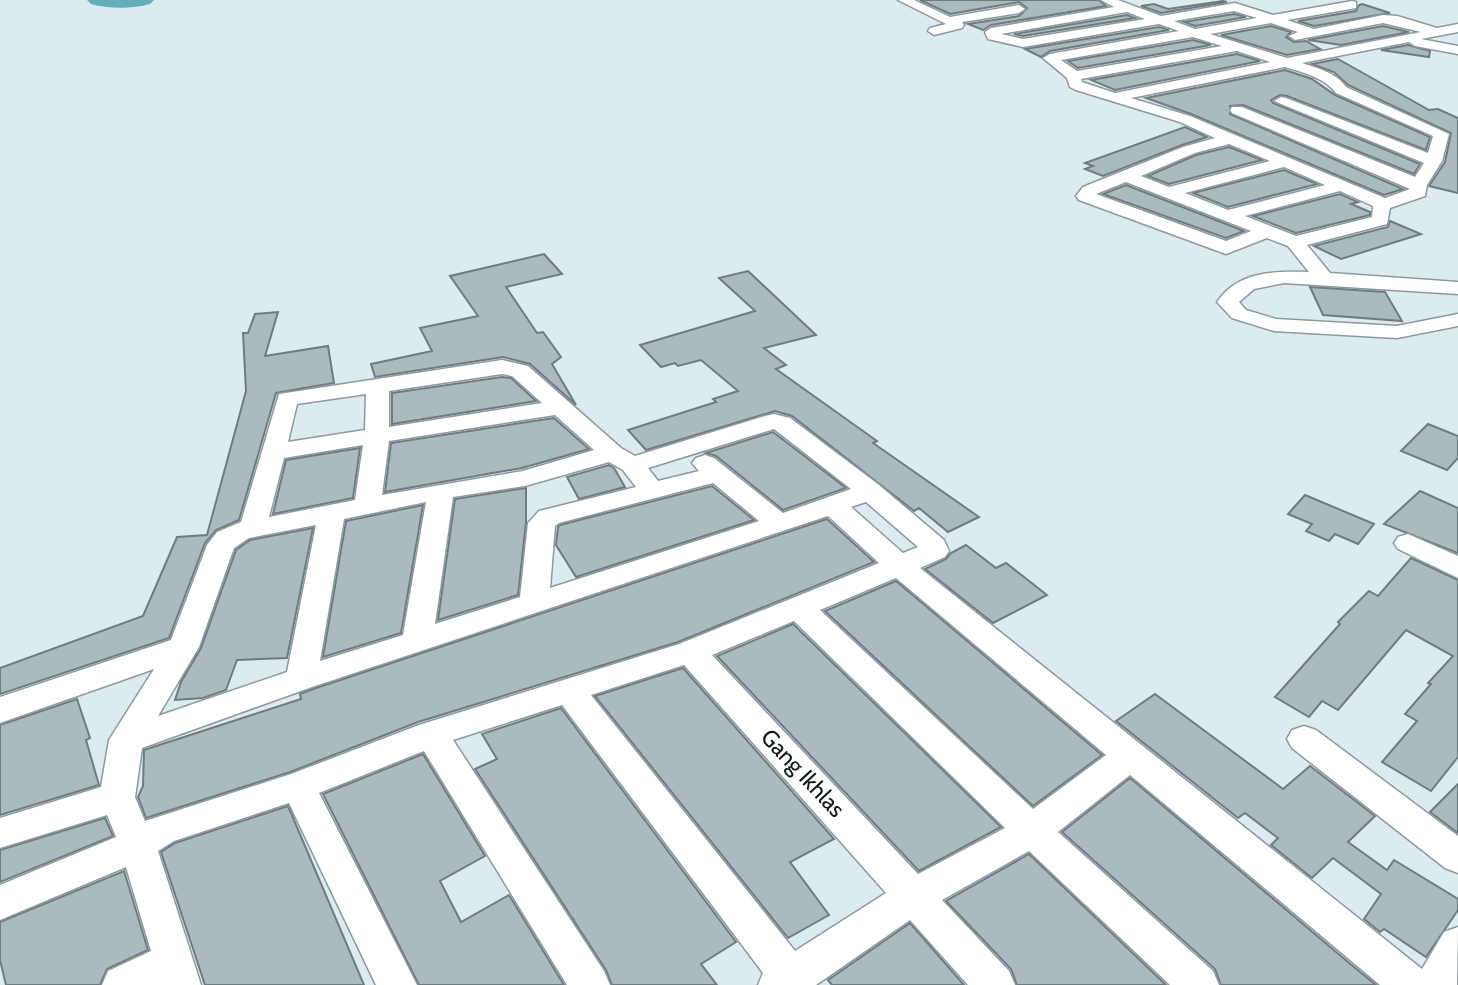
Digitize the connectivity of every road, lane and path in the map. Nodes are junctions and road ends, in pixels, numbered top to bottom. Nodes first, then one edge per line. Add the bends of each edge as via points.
1 (936, 0) edge
2 (1107, 0) edge
3 (909, 2) edge
4 (1035, 3) edge
5 (1352, 5) dead end
6 (1129, 8) junction
7 (946, 18) junction
8 (1158, 19) junction
9 (1271, 19) junction
10 (934, 31) dead end
11 (1458, 31) edge
12 (1312, 32) junction
13 (1195, 33) junction
14 (1439, 35) junction
15 (1287, 37) dead end
16 (1458, 41) edge
17 (1262, 42) dead end
18 (1414, 42) junction
19 (1023, 43) junction
20 (1237, 47) junction
21 (1458, 50) edge
22 (1050, 58) junction
23 (1292, 65) junction
24 (1074, 76) junction
25 (1341, 90) junction
26 (1120, 98) junction
27 (1281, 101) junction
28 (1224, 112) junction
29 (1185, 119) junction
30 (1231, 138) junction
31 (1286, 162) junction
32 (1434, 162) junction
33 (1126, 176) junction
34 (1418, 185) junction
35 (1340, 186) junction
36 (1169, 192) junction
37 (1384, 204) junction
38 (1229, 215) junction
39 (1270, 230) junction
40 (1297, 244) junction
41 (1321, 274) junction
42 (1458, 288) edge
43 (1458, 320) edge
44 (377, 384) junction
45 (559, 407) junction
46 (377, 438) junction
47 (691, 449) junction
48 (275, 452) junction
49 (632, 469) junction
50 (716, 474) junction
51 (441, 491) junction
52 (870, 491) junction
53 (832, 505) junction
54 (367, 506) junction
55 (331, 515) junction
56 (779, 524) junction
57 (253, 528) junction
58 (1408, 543) dead end
59 (901, 567) junction
60 (1458, 568) edge
61 (534, 603) junction
62 (799, 608) junction
63 (417, 643) junction
64 (184, 647) junction
65 (690, 652) junction
66 (300, 680) junction
67 (570, 692) junction
68 (0, 710) edge
69 (430, 734) junction
70 (1304, 739) dead end
71 (125, 740) junction
72 (1129, 756) junction
73 (298, 786) junction
74 (117, 797) junction
75 (1032, 831) junction
76 (0, 833) edge
77 (138, 845) junction
78 (1458, 857) edge
79 (915, 895) junction
80 (0, 903) edge
81 (1458, 945) edge
82 (177, 973) edge
83 (788, 982) edge
84 (122, 985) edge
85 (397, 985) edge
86 (590, 985) edge
87 (995, 985) edge
88 (1199, 985) edge
89 (1411, 985) edge
90 (1435, 985) edge

1 - 3 street
2 - 6 street
3 - 7 street
4 - 7 street
5 - 9 street
6 - 8 street
6 - 19 street via 991,32 1003,40
7 - 10 street via 958,25
8 - 9 street via 1235,7
8 - 13 street
8 - 19 street
9 - 12 street
9 - 13 street
11 - 14 street
12 - 14 street via 1383,19
12 - 15 street
13 - 20 street
13 - 22 street
14 - 16 street
14 - 18 street
14 - 23 street
17 - 20 street
18 - 21 street
18 - 23 street
19 - 22 street
20 - 23 street
20 - 24 street
22 - 24 street
23 - 25 street via 1325,77
23 - 26 street
24 - 26 street via 1075,84
25 - 27 street
25 - 32 street via 1441,134
26 - 29 street
27 - 28 street
27 - 32 street
28 - 29 street
28 - 34 street
29 - 30 street
30 - 31 street
30 - 33 street
31 - 35 street
31 - 36 street
32 - 34 street
33 - 36 street
33 - 39 street via 1085,196 1226,248
34 - 37 street via 1419,192
35 - 37 street
35 - 38 street
36 - 38 street
37 - 40 street via 1381,219
38 - 39 street
39 - 40 street
40 - 41 street
41 - 42 street
41 - 43 street via 1263,277 1227,302 1239,314 1275,325 1338,330 1397,332
44 - 45 street via 514,368
44 - 46 street
44 - 48 street via 287,399
45 - 46 street
45 - 49 street
46 - 48 street
46 - 54 street
47 - 49 street
47 - 50 street
47 - 52 street via 774,421
48 - 57 street
49 - 50 street
49 - 51 street
49 - 61 street via 542,523
50 - 56 street
51 - 54 street
51 - 63 street
52 - 53 street
52 - 59 street via 934,546 935,551
53 - 56 street
53 - 59 street
54 - 55 street
55 - 57 street
55 - 66 street
56 - 61 street
57 - 64 street via 221,545
58 - 60 street
59 - 62 street
59 - 72 street
61 - 63 street
62 - 65 street
62 - 75 street
63 - 66 street
64 - 68 street
64 - 71 street
65 - 67 street
65 - 79 street, Gang Ikhlas
66 - 71 street
67 - 69 street
67 - 83 street
69 - 73 street
69 - 86 street
70 - 78 street
71 - 74 street
72 - 75 street
72 - 89 street
73 - 77 street via 162,829
73 - 85 street
74 - 76 street
74 - 77 street
75 - 79 street
75 - 88 street
77 - 80 street
77 - 82 street
79 - 83 street
79 - 87 street, Gang Ikhlas
81 - 90 street
82 - 84 street

